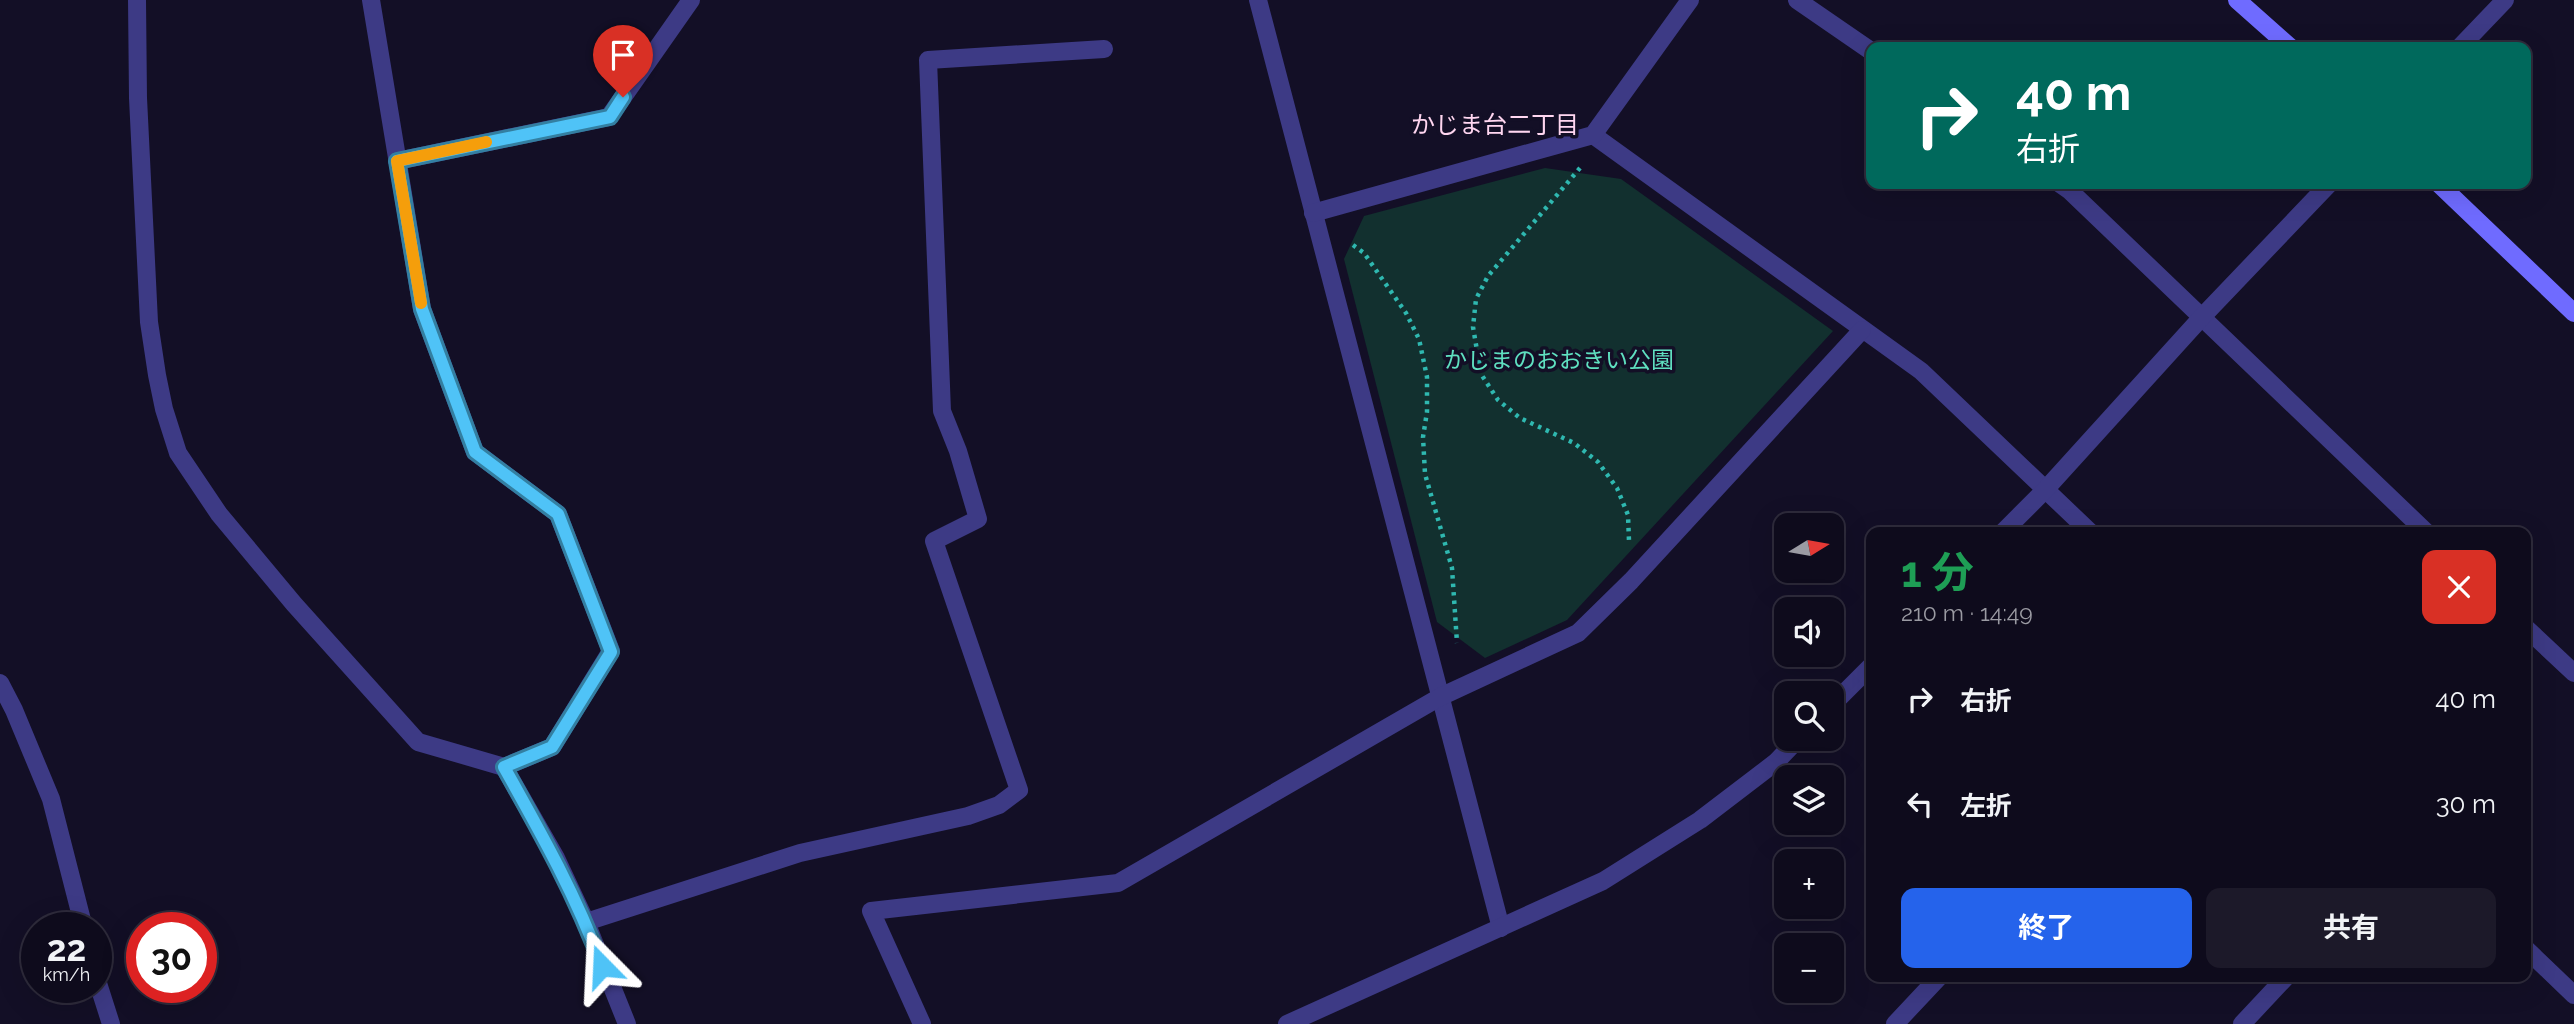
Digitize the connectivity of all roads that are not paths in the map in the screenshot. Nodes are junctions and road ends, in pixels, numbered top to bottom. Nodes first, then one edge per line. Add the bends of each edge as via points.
1 (137, 0) edge
2 (370, 0) edge
3 (691, 0) edge
4 (1258, 0) edge
5 (1690, 0) edge
6 (1797, 0) edge
7 (2237, 0) edge
8 (2505, 0) edge
9 (2284, 42) edge
10 (2465, 42) edge
11 (1866, 48) edge
12 (1104, 50) dead end
13 (1593, 135) junction
14 (397, 161) junction
15 (2067, 189) edge
16 (2324, 189) edge
17 (2444, 189) edge
18 (1313, 213) junction
19 (2574, 313) edge
20 (2201, 318) junction
21 (1862, 330) junction
22 (2045, 490) junction
23 (2008, 527) edge
24 (2085, 527) edge
25 (2421, 527) edge
26 (2531, 633) edge
27 (1866, 671) edge
28 (2574, 673) edge
29 (0, 683) edge
30 (1844, 693) edge
31 (1440, 697) junction
32 (1787, 751) edge
33 (504, 767) junction
34 (79, 912) edge
35 (586, 922) junction
36 (1501, 928) junction
37 (2531, 954) edge
38 (1934, 982) edge
39 (2281, 982) edge
40 (2574, 995) edge
41 (104, 1003) edge
42 (111, 1024) edge
43 (627, 1024) edge
44 (922, 1024) edge
45 (1287, 1024) edge
46 (1895, 1024) edge
47 (2242, 1024) edge

1 - 33 street via 149,322 163,409 178,453 219,514 418,742
2 - 14 street
3 - 14 street via 610,117
4 - 18 street
5 - 13 street
6 - 11 street
7 - 9 street
8 - 10 street
12 - 35 street via 928,60 942,411 978,519 934,541 1019,790 999,805 968,816 800,853
13 - 18 street
13 - 21 street
14 - 33 street via 422,309 475,452 558,514 611,652 552,747
15 - 20 street
16 - 20 street
17 - 19 street
18 - 31 street
20 - 22 street
20 - 25 street
21 - 22 street via 1921,371
21 - 31 street via 1578,634
22 - 23 street
22 - 24 street
26 - 28 street
27 - 30 street
29 - 34 street via 51,799
31 - 36 street
31 - 44 street via 1118,883 871,911
32 - 36 street via 1700,820 1603,881
33 - 35 street
35 - 43 street
36 - 45 street
37 - 40 street
38 - 46 street
39 - 47 street
41 - 42 street

